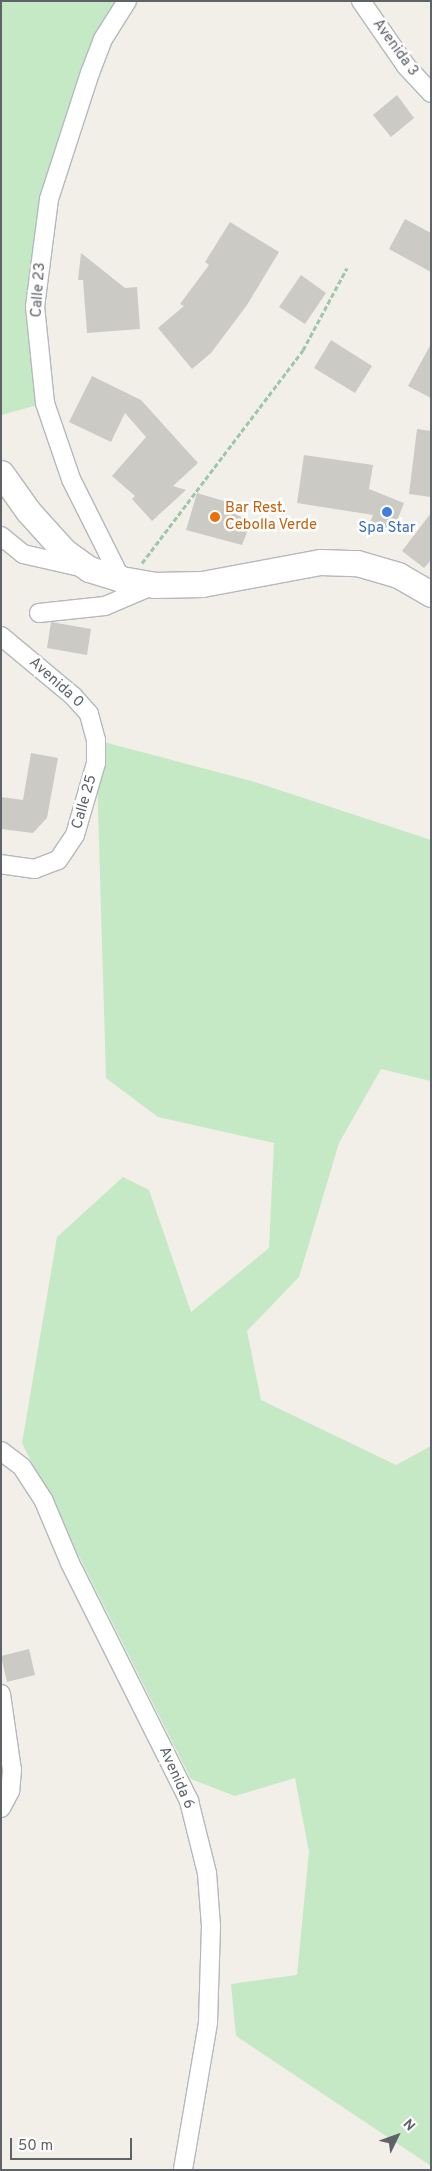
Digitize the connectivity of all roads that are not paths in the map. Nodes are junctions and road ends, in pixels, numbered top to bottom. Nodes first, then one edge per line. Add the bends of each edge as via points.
1 (127, 1) edge
2 (361, 1) edge
3 (431, 93) edge
4 (1, 473) edge
5 (1, 536) edge
6 (89, 569) junction
7 (125, 580) junction
8 (154, 585) junction
9 (431, 594) edge
10 (39, 613) dead end
11 (1, 636) edge
12 (96, 740) joint
13 (1, 864) edge
14 (4, 1452) edge
15 (1, 1694) edge
16 (1, 1808) edge
17 (183, 2170) edge

1 - 7 street, Calle 23 via 103,39 49,199 35,308 45,403 71,479
2 - 3 street, Avenida 3 via 406,66
4 - 6 main road via 49,536
5 - 6 street via 23,554
6 - 7 main road
7 - 8 main road
8 - 9 main road via 202,584 320,562 357,564 398,575
8 - 10 street via 105,606
11 - 12 street, Avenida 0 via 73,696 89,714
12 - 13 street, Calle 25 via 96,763 75,835 58,860 35,869
14 - 17 street, Avenida 6 via 22,1467 43,1500 70,1564 189,1801 207,1873 211,1926 208,2023
15 - 16 street via 12,1770 10,1792

